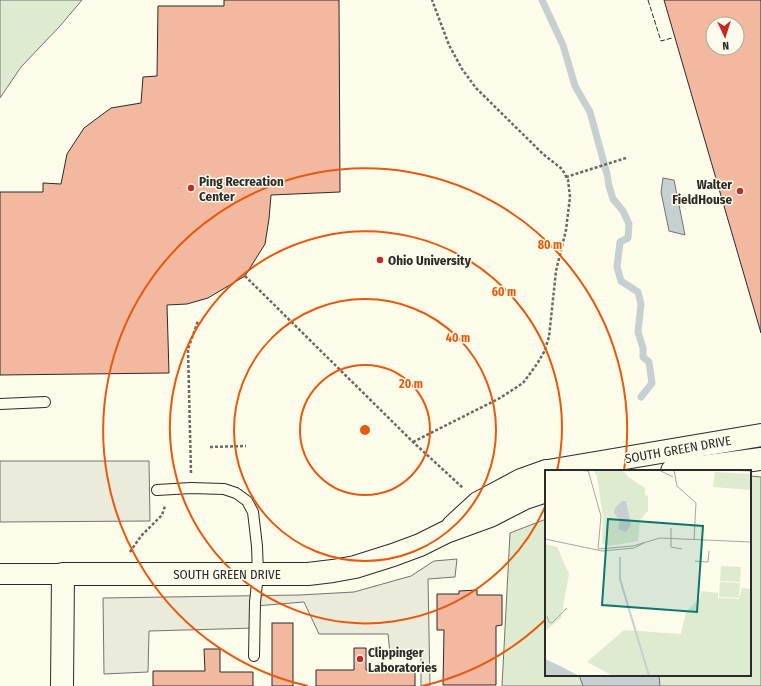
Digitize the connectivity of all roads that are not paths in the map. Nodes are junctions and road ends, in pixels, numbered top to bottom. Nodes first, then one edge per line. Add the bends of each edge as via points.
1 (45, 402) dead end
2 (0, 404) edge
3 (761, 435) edge
4 (761, 459) edge
5 (553, 470) edge
6 (679, 470) edge
7 (545, 472) edge
8 (157, 490) dead end
9 (545, 491) edge
10 (446, 532) junction
11 (0, 574) edge
12 (63, 574) junction
13 (258, 574) junction
14 (254, 656) dead end
15 (62, 686) edge

1 - 2 lane
3 - 5 street, SOUTH GREEN DRIVE
4 - 6 street, SOUTH GREEN DRIVE
7 - 10 street, SOUTH GREEN DRIVE via 521,480 478,503
8 - 13 lane via 224,489 236,493 247,501 253,512 256,528
9 - 10 street, SOUTH GREEN DRIVE
10 - 13 street, SOUTH GREEN DRIVE via 420,545 356,567 308,574
11 - 12 street, SOUTH GREEN DRIVE
12 - 13 street, SOUTH GREEN DRIVE
12 - 15 street
13 - 14 lane

